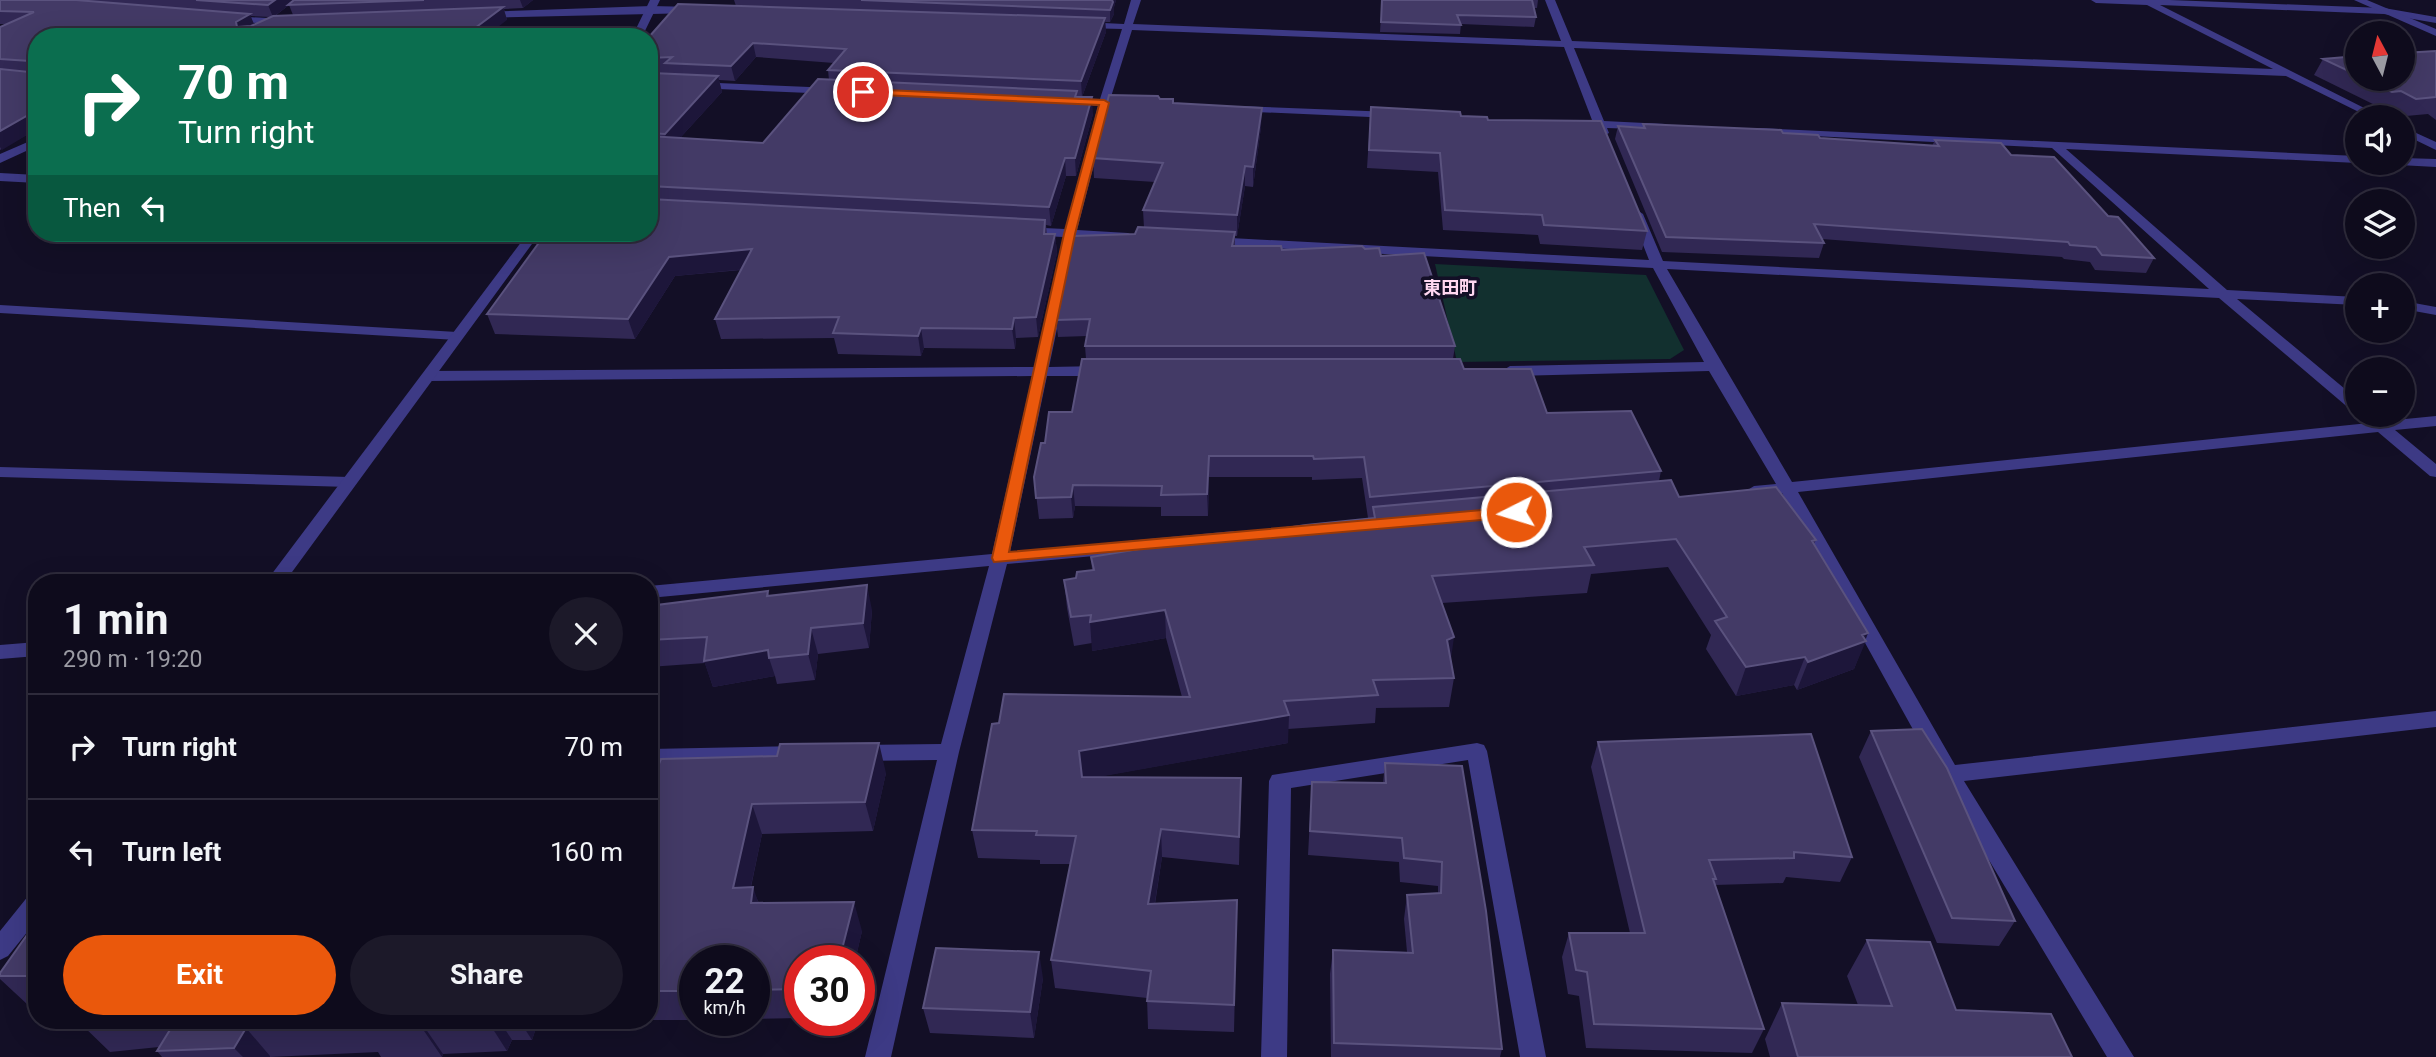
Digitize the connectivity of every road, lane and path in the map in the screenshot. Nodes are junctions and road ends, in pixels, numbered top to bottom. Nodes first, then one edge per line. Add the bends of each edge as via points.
1 (1136, 0) edge
2 (1550, 0) edge
3 (2096, 0) edge
4 (2324, 0) edge
5 (2359, 0) edge
6 (2144, 1) edge
7 (653, 4) edge
8 (706, 11) edge
9 (2384, 11) junction
10 (286, 15) edge
11 (471, 15) edge
12 (221, 18) edge
13 (2436, 20) edge
14 (304, 22) edge
15 (276, 23) junction
16 (1074, 24) edge
17 (1129, 26) junction
18 (265, 28) edge
19 (641, 28) edge
20 (2436, 33) edge
21 (1567, 45) junction
22 (2290, 73) junction
23 (658, 83) edge
24 (842, 91) edge
25 (1063, 101) edge
26 (1104, 103) junction
27 (1146, 104) edge
28 (2353, 105) edge
29 (1228, 108) edge
30 (1407, 116) edge
31 (1572, 123) edge
32 (1600, 124) junction
33 (1682, 128) edge
34 (1751, 131) edge
35 (2415, 136) edge
36 (2054, 144) junction
37 (28, 145) edge
38 (2436, 147) edge
39 (1610, 150) edge
40 (2345, 158) edge
41 (0, 159) edge
42 (2415, 162) edge
43 (2436, 163) edge
44 (0, 177) edge
45 (28, 179) edge
46 (1631, 201) edge
47 (1015, 231) edge
48 (1070, 234) junction
49 (1139, 237) edge
50 (1194, 240) edge
51 (527, 242) edge
52 (1658, 265) junction
53 (2221, 293) junction
54 (2345, 300) edge
55 (2415, 308) edge
56 (0, 309) edge
57 (2436, 312) edge
58 (457, 336) junction
59 (1714, 366) junction
60 (1039, 371) junction
61 (1122, 371) edge
62 (1495, 371) edge
63 (429, 376) junction
64 (2345, 397) edge
65 (2415, 421) edge
66 (2436, 421) edge
67 (2345, 423) edge
68 (2382, 427) edge
69 (0, 472) edge
70 (2436, 472) edge
71 (349, 482) junction
72 (1787, 488) junction
73 (1732, 493) edge
74 (1248, 536) edge
75 (1000, 558) junction
76 (281, 574) edge
77 (658, 591) edge
78 (28, 650) edge
79 (0, 652) edge
80 (2436, 719) edge
81 (949, 752) junction
82 (658, 757) edge
83 (1949, 774) junction
84 (28, 913) edge
85 (0, 949) edge
86 (878, 1057) edge
87 (1274, 1057) edge
88 (1533, 1057) edge
89 (2121, 1057) edge

1 - 17 street
2 - 21 street
3 - 6 street
4 - 9 street
5 - 9 street
6 - 9 street
6 - 22 street
7 - 8 street
7 - 11 street
7 - 19 street
9 - 13 street
9 - 20 street
10 - 15 street
12 - 15 street
14 - 15 street
15 - 18 street
16 - 17 street
17 - 21 street
17 - 26 street
21 - 22 street
21 - 32 street
22 - 28 street
23 - 24 street
25 - 26 street
26 - 27 street
26 - 48 street
29 - 30 street
31 - 32 street
32 - 33 street
32 - 39 street
34 - 36 street
35 - 38 street
36 - 40 street
36 - 53 street
37 - 41 street
42 - 43 street
44 - 45 street
46 - 52 street
47 - 48 street
48 - 49 street
48 - 60 street
50 - 52 street
51 - 58 street
52 - 53 street
52 - 59 street
53 - 54 street
53 - 64 street
55 - 57 street
56 - 58 street
58 - 63 street
59 - 62 street
59 - 72 street
60 - 61 street
60 - 63 street
60 - 75 street
63 - 71 street
65 - 66 street
67 - 72 street
68 - 70 street
69 - 71 street
71 - 76 street
72 - 73 street
72 - 83 street
74 - 75 street
75 - 77 street
75 - 81 street
78 - 79 street
80 - 83 street
81 - 82 street
81 - 86 street
83 - 89 street
84 - 85 street
87 - 88 street via 1280,781 1477,751

